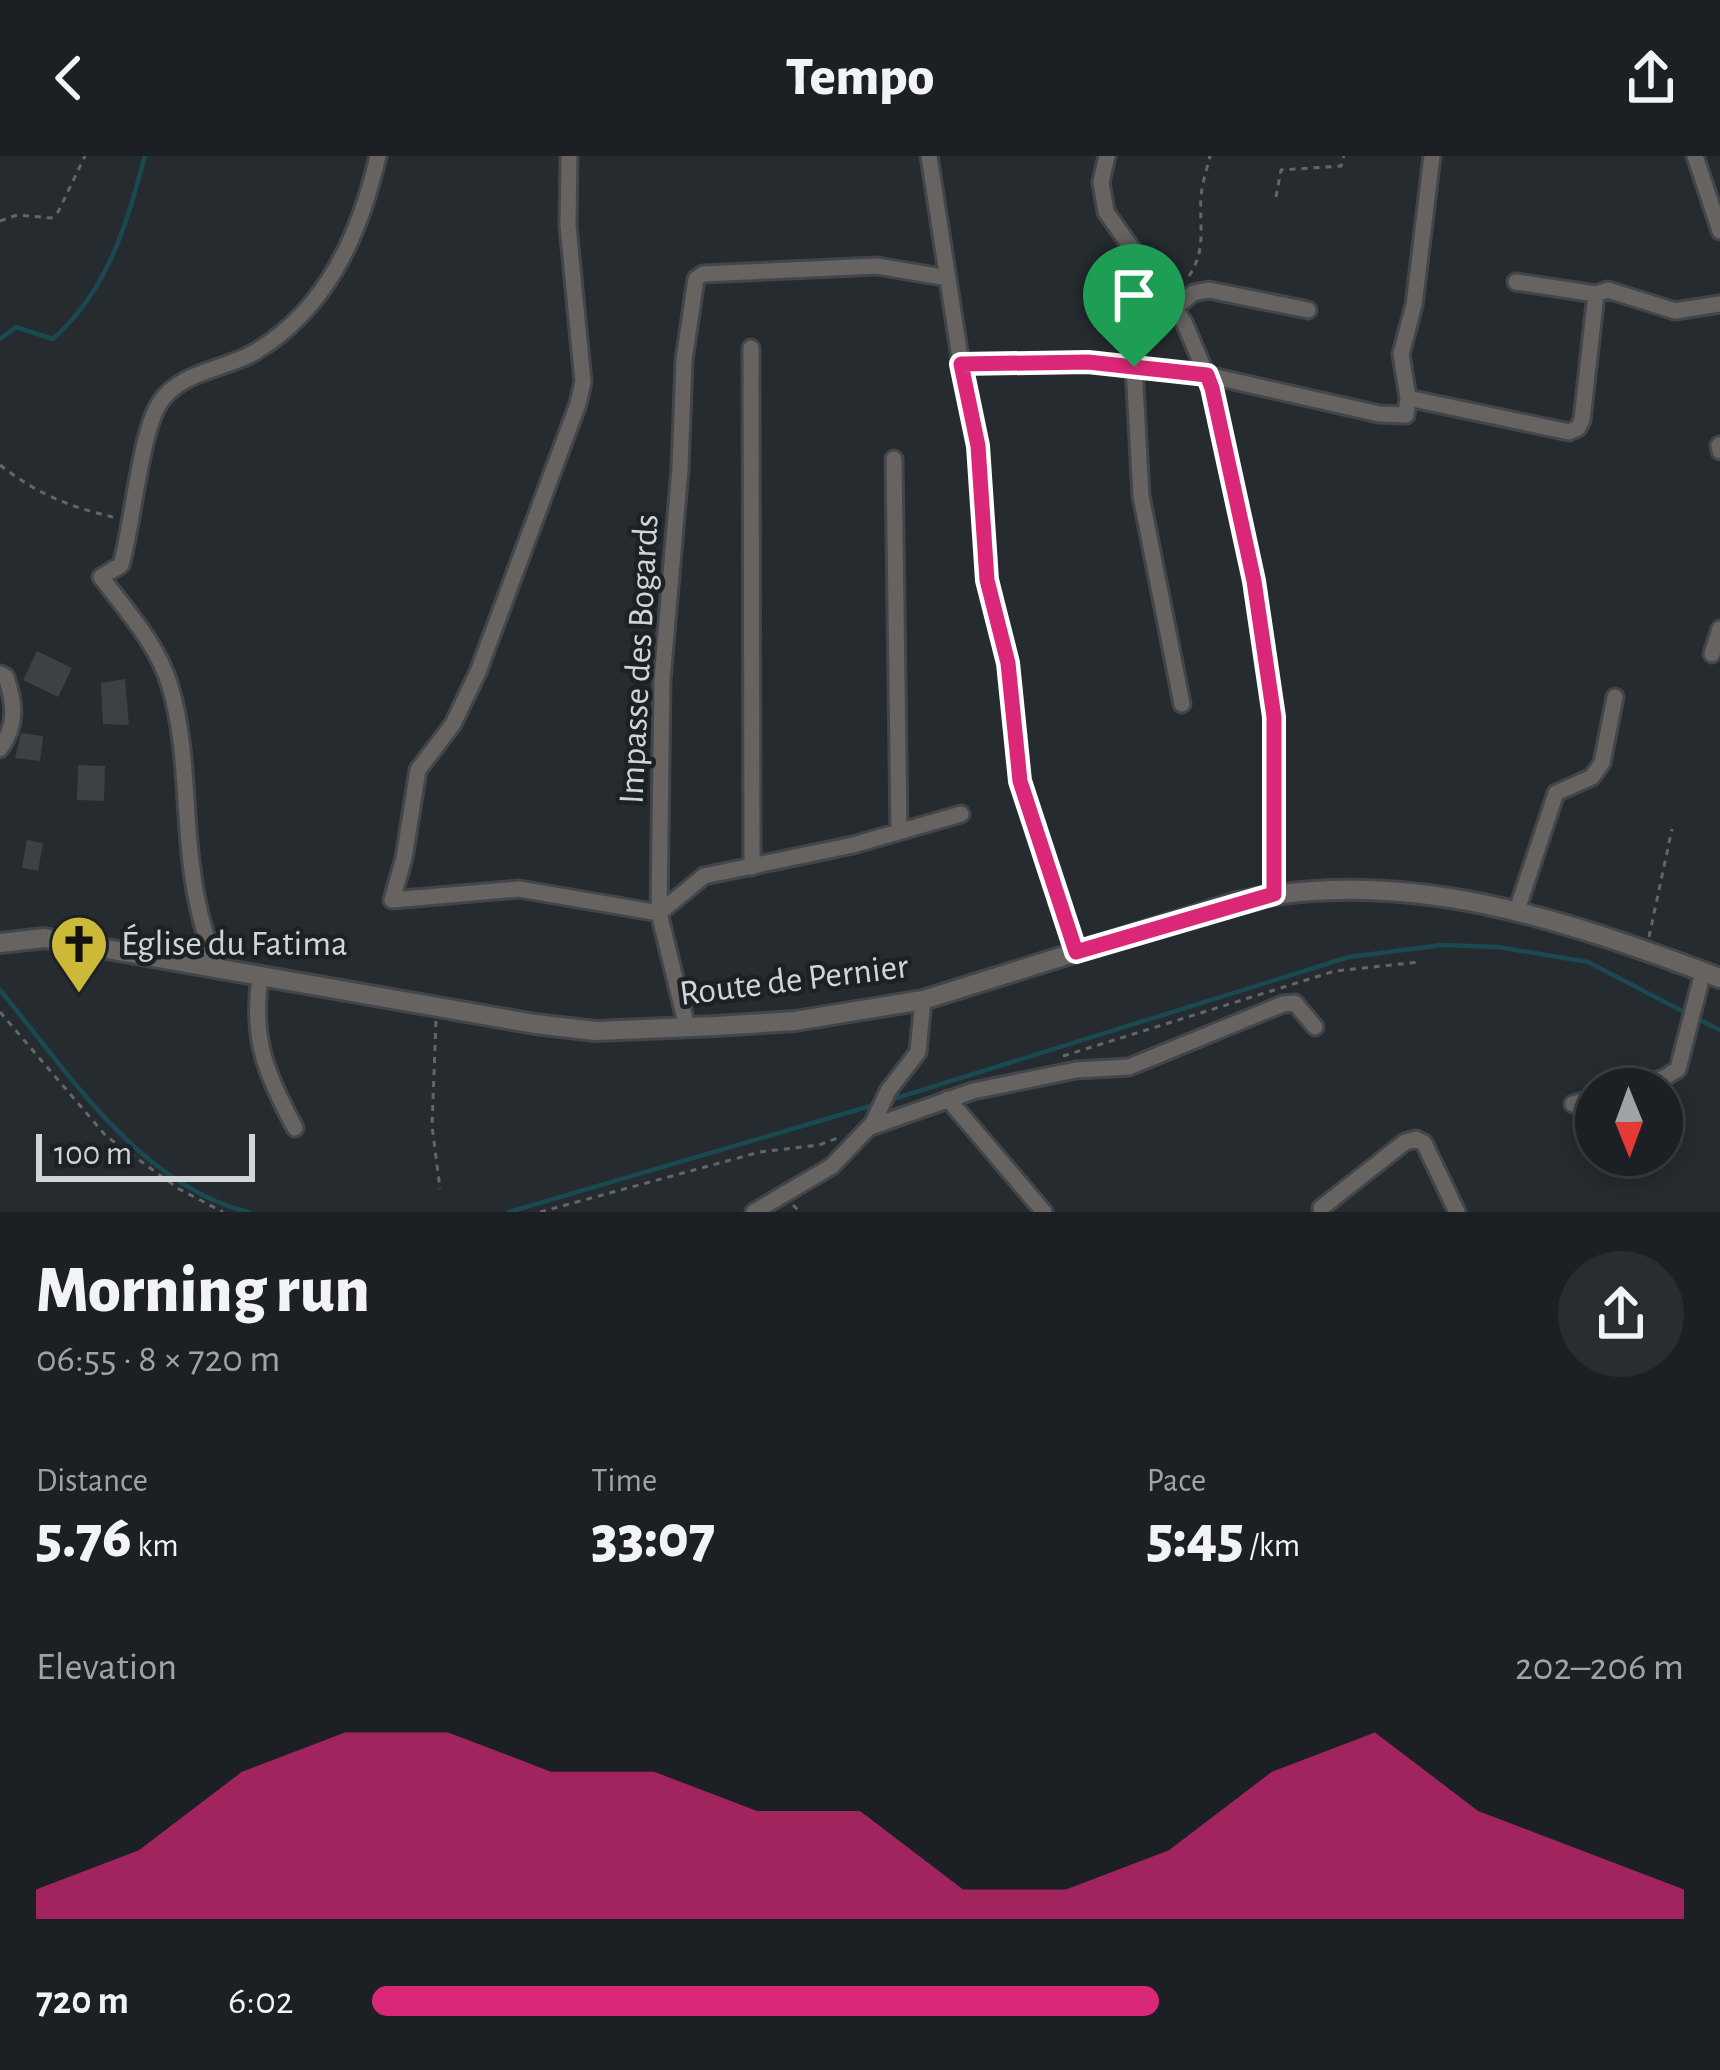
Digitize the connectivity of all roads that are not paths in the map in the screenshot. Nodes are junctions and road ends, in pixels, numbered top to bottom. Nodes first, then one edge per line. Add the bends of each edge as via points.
1 (378, 156) edge
2 (569, 156) edge
3 (929, 156) edge
4 (1107, 156) edge
5 (1432, 156) edge
6 (1695, 156) edge
7 (1719, 225) edge
8 (948, 278) junction
9 (1516, 282) dead end
10 (1596, 294) junction
11 (1720, 304) edge
12 (1175, 308) junction
13 (1308, 310) dead end
14 (751, 348) dead end
15 (961, 364) junction
16 (1134, 367) junction
17 (1207, 375) junction
18 (1408, 398) junction
19 (894, 459) dead end
20 (1720, 629) edge
21 (1712, 654) dead end
22 (0, 674) edge
23 (1615, 697) dead end
24 (1183, 704) dead end
25 (0, 749) edge
26 (962, 814) dead end
27 (899, 832) junction
28 (752, 867) junction
29 (1274, 894) junction
30 (1517, 910) junction
31 (659, 913) junction
32 (3, 938) edge
33 (1076, 952) junction
34 (217, 970) junction
35 (1712, 975) edge
36 (260, 977) junction
37 (922, 1000) junction
38 (687, 1027) junction
39 (1315, 1028) dead end
40 (1678, 1068) edge
41 (948, 1100) junction
42 (871, 1126) junction
43 (295, 1128) dead end
44 (1321, 1208) dead end
45 (754, 1212) edge
46 (1044, 1212) edge
47 (1457, 1212) edge

1 - 34 street via 354,239 310,307 253,353 199,373 159,404 121,565 100,577 170,684 191,863
2 - 31 street via 578,404 478,672 454,724 418,770 392,900 519,889
3 - 8 street
4 - 12 street via 1106,212
5 - 18 street via 1401,354
6 - 7 street
8 - 15 street
8 - 31 street, Impasse des Bogards via 877,266 696,279 662,680
9 - 10 street
10 - 11 street via 1608,290 1675,311
10 - 18 street via 1578,428
12 - 13 street via 1209,290
12 - 17 street
14 - 28 street
15 - 16 street
15 - 33 street via 1020,781
16 - 17 street
16 - 24 street via 1141,496
17 - 18 street via 1378,415 1406,415
17 - 29 street via 1266,652
19 - 27 street
20 - 21 street
22 - 25 street via 15,723
23 - 30 street via 1605,757 1592,778 1556,793
26 - 27 street
27 - 28 street
28 - 31 street via 704,876
29 - 30 street, Route de Pernier via 1381,891
29 - 33 street, Route de Pernier
30 - 35 street, Route de Pernier
31 - 38 street, Impasse des Bogards
32 - 34 street, Route de Pernier via 44,938
33 - 37 street, Route de Pernier
34 - 36 street, Route de Pernier
35 - 40 street
36 - 38 street, Route de Pernier via 596,1031
36 - 43 street via 258,1042
37 - 38 street, Route de Pernier via 795,1021
37 - 42 street via 917,1052
39 - 41 street via 1295,1003 1283,1004 1129,1067 1057,1072
41 - 42 street
41 - 46 street
42 - 45 street via 832,1166
44 - 47 street via 1416,1139

